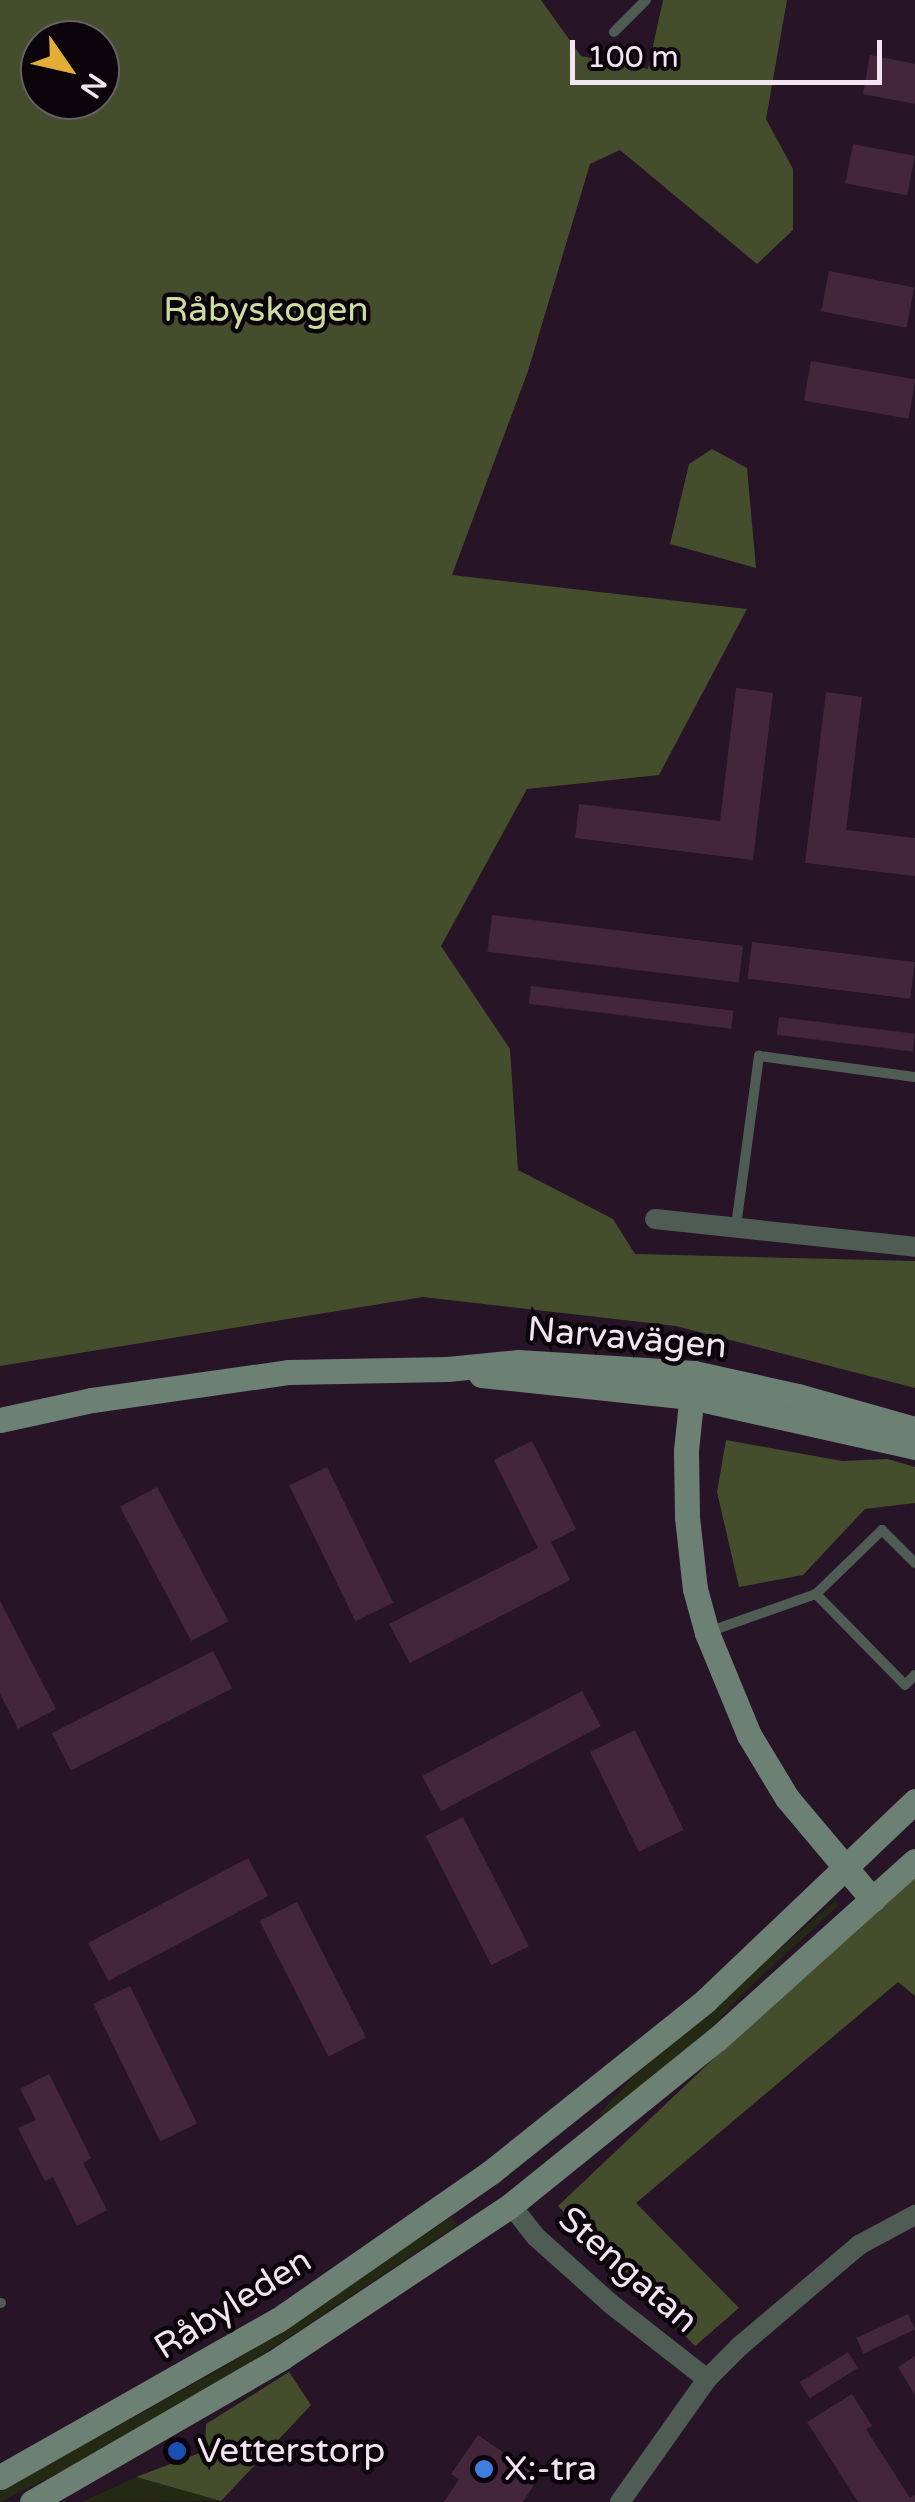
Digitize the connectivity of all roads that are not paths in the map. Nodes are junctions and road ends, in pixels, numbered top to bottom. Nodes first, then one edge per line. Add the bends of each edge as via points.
1 (646, 0) edge
2 (614, 32) dead end
3 (915, 1077) edge
4 (655, 1219) dead end
5 (736, 1226) junction
6 (915, 1247) edge
7 (693, 1385) junction
8 (0, 1420) edge
9 (915, 1430) edge
10 (915, 1447) edge
11 (915, 1564) edge
12 (816, 1594) junction
13 (707, 1632) junction
14 (915, 1675) edge
15 (915, 1801) edge
16 (915, 1862) edge
17 (843, 1868) junction
18 (872, 1900) junction
19 (491, 2172) junction
20 (511, 2205) junction
21 (915, 2215) edge
22 (707, 2378) junction
23 (0, 2477) edge
24 (32, 2502) edge
25 (620, 2502) edge

1 - 2 lane
3 - 5 lane via 759,1056
4 - 5 street
5 - 6 street
7 - 8 main road, Narvavägen via 518,1381 447,1369 289,1372
7 - 9 main road, Narvavägen via 798,1396
7 - 10 main road, Narvavägen
7 - 13 main road via 687,1516
11 - 12 lane via 882,1530
12 - 13 lane
12 - 14 lane via 905,1685
13 - 17 main road via 749,1735
15 - 17 main road, Råbyleden
16 - 18 main road, Råbyleden
17 - 18 main road
17 - 19 main road, Råbyleden via 705,2000
18 - 20 main road, Råbyleden via 717,2039
19 - 20 main road
19 - 23 main road, Råbyleden via 278,2320
20 - 22 street, Stengatan via 535,2236 611,2304
20 - 24 main road, Råbyleden via 281,2358
21 - 22 street via 859,2245
22 - 25 street

